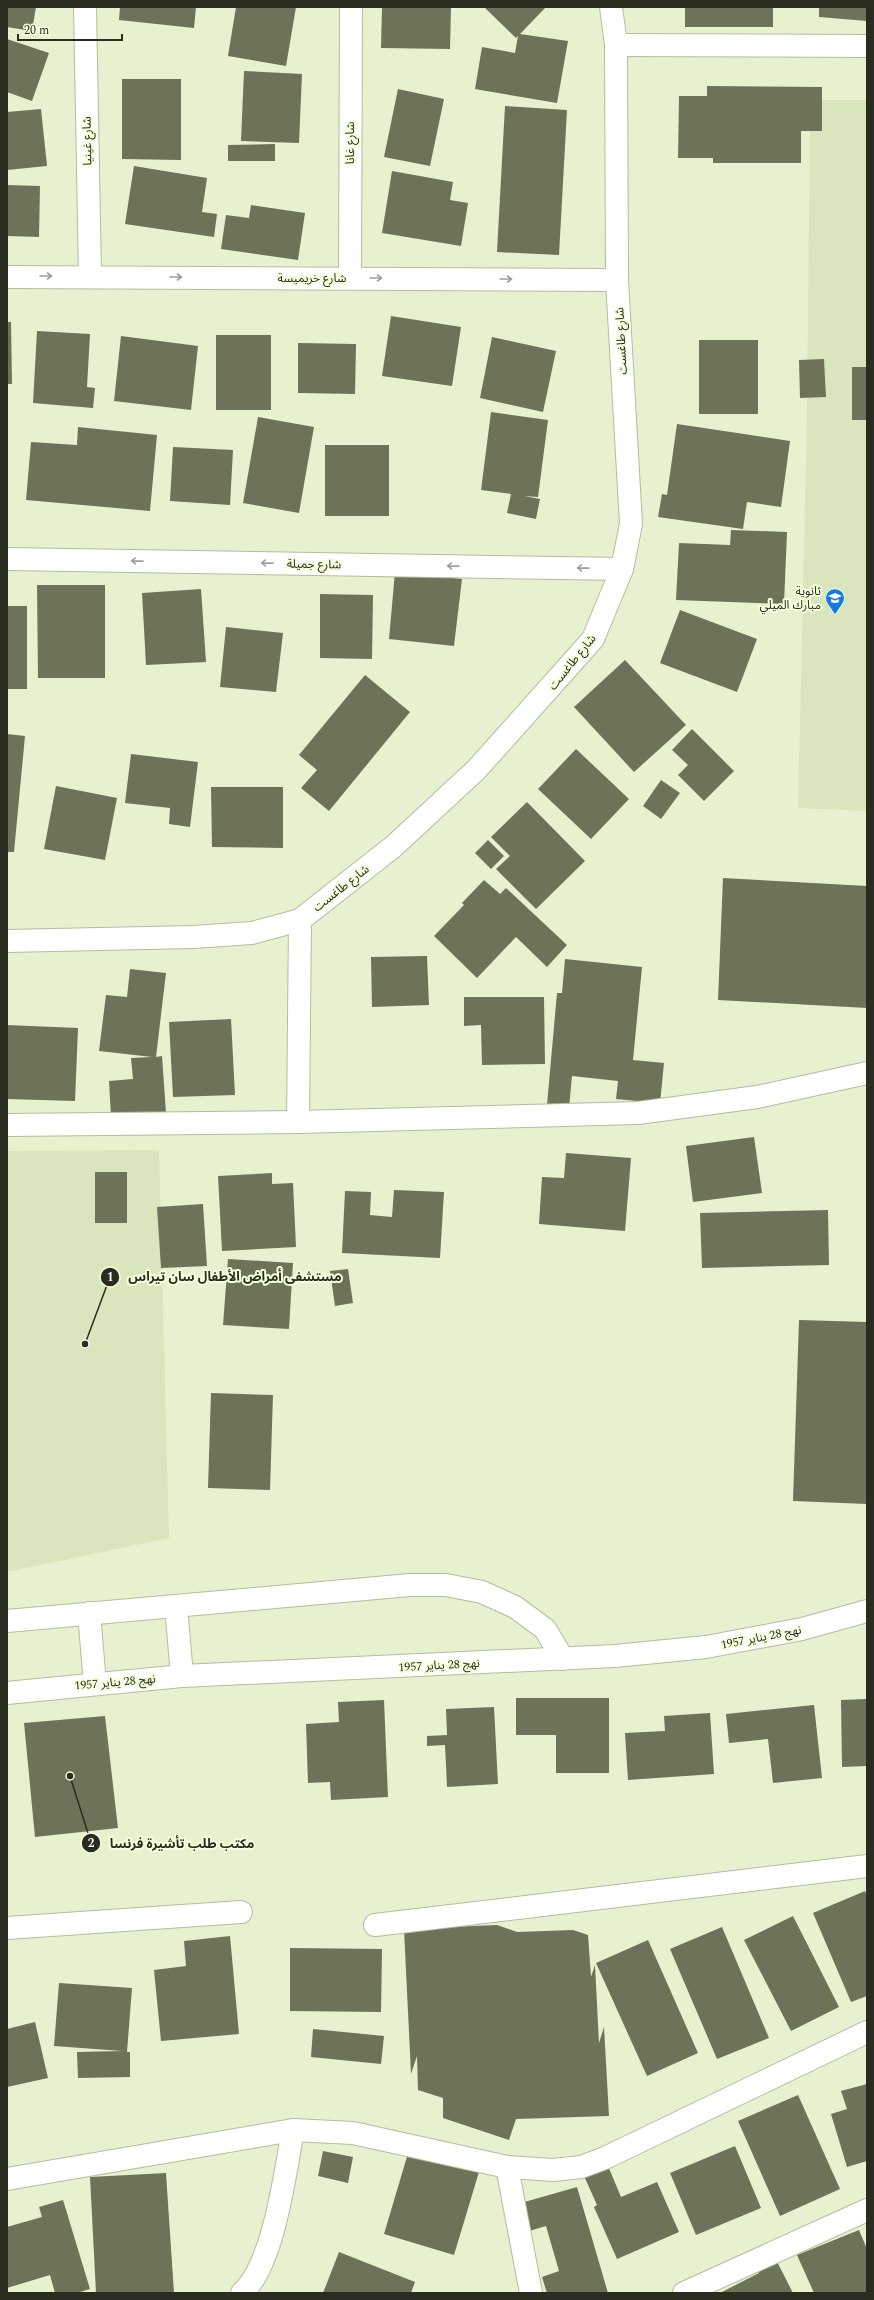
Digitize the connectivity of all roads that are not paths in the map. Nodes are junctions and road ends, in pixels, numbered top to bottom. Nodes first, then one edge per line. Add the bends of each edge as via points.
1 (85, 7) edge
2 (351, 7) edge
3 (611, 7) edge
4 (616, 45) junction
5 (867, 46) edge
6 (90, 276) junction
7 (7, 277) edge
8 (350, 278) junction
9 (617, 280) junction
10 (7, 559) edge
11 (622, 569) junction
12 (300, 920) junction
13 (7, 940) edge
14 (867, 1073) edge
15 (298, 1122) junction
16 (7, 1124) edge
17 (176, 1606) junction
18 (867, 1611) edge
19 (89, 1613) junction
20 (7, 1621) edge
21 (562, 1659) junction
22 (182, 1676) junction
23 (94, 1684) junction
24 (7, 1693) edge
25 (867, 1866) edge
26 (241, 1912) dead end
27 (375, 1925) dead end
28 (7, 1928) edge
29 (867, 2032) edge
30 (294, 2130) junction
31 (508, 2167) junction
32 (7, 2180) edge
33 (867, 2210) edge
34 (242, 2293) edge
35 (531, 2293) edge
36 (684, 2293) edge

1 - 6 street, شارع غينيا
2 - 8 street, شارع غانا
3 - 4 street, شارع طاغست
4 - 5 street
4 - 9 street, شارع طاغست
7 -> 6 street, شارع خريميسة
6 -> 8 street, شارع خريميسة
8 -> 9 street, شارع خريميسة
9 - 11 street, شارع طاغست via 631,524
11 -> 10 street, شارع جميلة
11 - 12 street, شارع طاغست via 593,639 540,701 476,770 394,846
12 - 13 street, شارع طاغست via 252,933 48,941
12 - 15 street
14 - 15 street via 757,1097 638,1113
15 - 16 street
17 - 19 street
17 - 21 street via 410,1585 446,1585 482,1592 515,1607 544,1629
17 - 22 street
18 - 21 street, نهج 28 يناير 1957 via 802,1629 706,1647
19 - 20 street
19 - 23 street
21 - 22 street, نهج 28 يناير 1957
22 - 23 street, نهج 28 يناير 1957
23 - 24 street, نهج 28 يناير 1957
25 - 27 street
26 - 28 street
29 - 31 street via 582,2167 553,2170
30 - 31 street via 353,2133
30 - 32 street
30 - 34 street via 266,2253 250,2286
31 - 35 street
33 - 36 street

